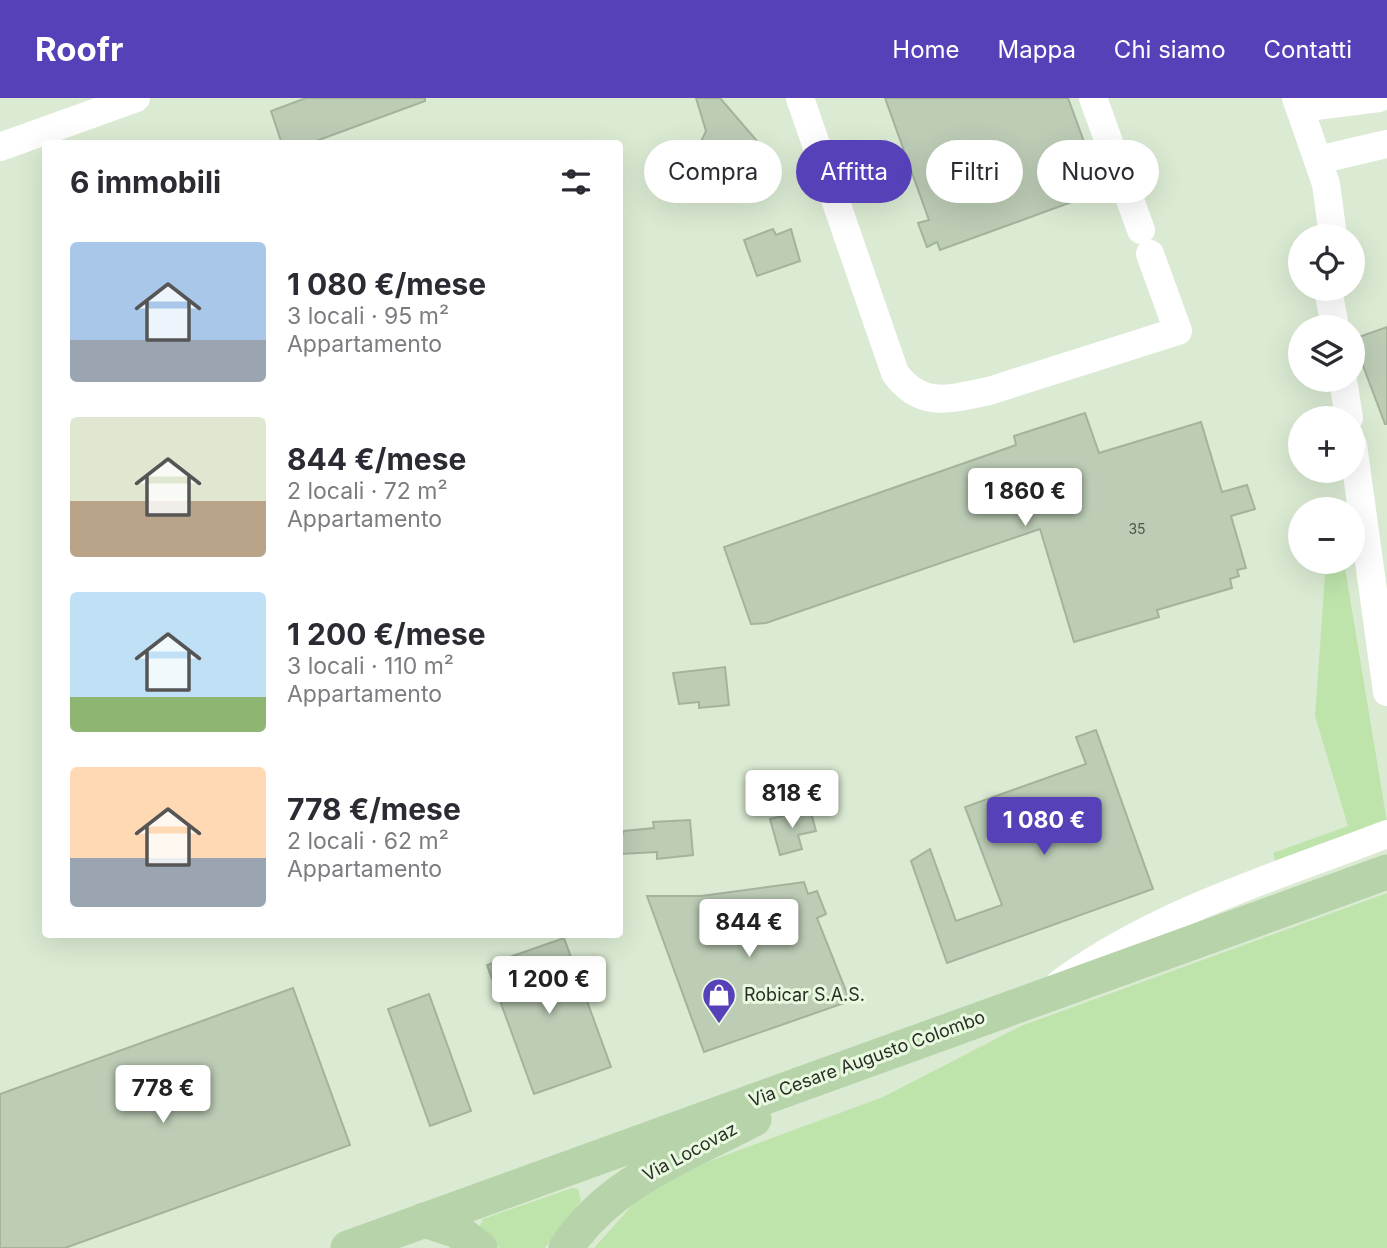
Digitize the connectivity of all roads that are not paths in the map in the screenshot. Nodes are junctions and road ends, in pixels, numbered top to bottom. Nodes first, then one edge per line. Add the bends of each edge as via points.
1 (136, 98) edge
2 (800, 98) edge
3 (1093, 98) edge
4 (1379, 98) edge
5 (1298, 103) edge
6 (1387, 144) edge
7 (0, 147) edge
8 (1318, 160) junction
9 (1332, 224) edge
10 (1358, 483) edge
11 (1387, 692) edge
12 (1387, 834) edge
13 (1387, 872) edge
14 (1039, 998) junction
15 (867, 1058) junction
16 (424, 1220) junction
17 (348, 1248) edge
18 (480, 1248) edge
19 (566, 1248) edge

1 - 7 street
2 - 3 street via 895,373 907,390 936,398 989,391 1178,331
4 - 5 street
5 - 8 street
6 - 8 street
8 - 9 street
10 - 11 street
12 - 14 street via 1160,922 1099,954
13 - 14 main road, Via Cesare Augusto Colombo
14 - 15 main road, Via Cesare Augusto Colombo
15 - 16 main road, Via Cesare Augusto Colombo
15 - 19 main road, Via Locovaz via 626,1186 593,1213
16 - 17 main road, Via Cesare Augusto Colombo
16 - 18 main road via 457,1231

